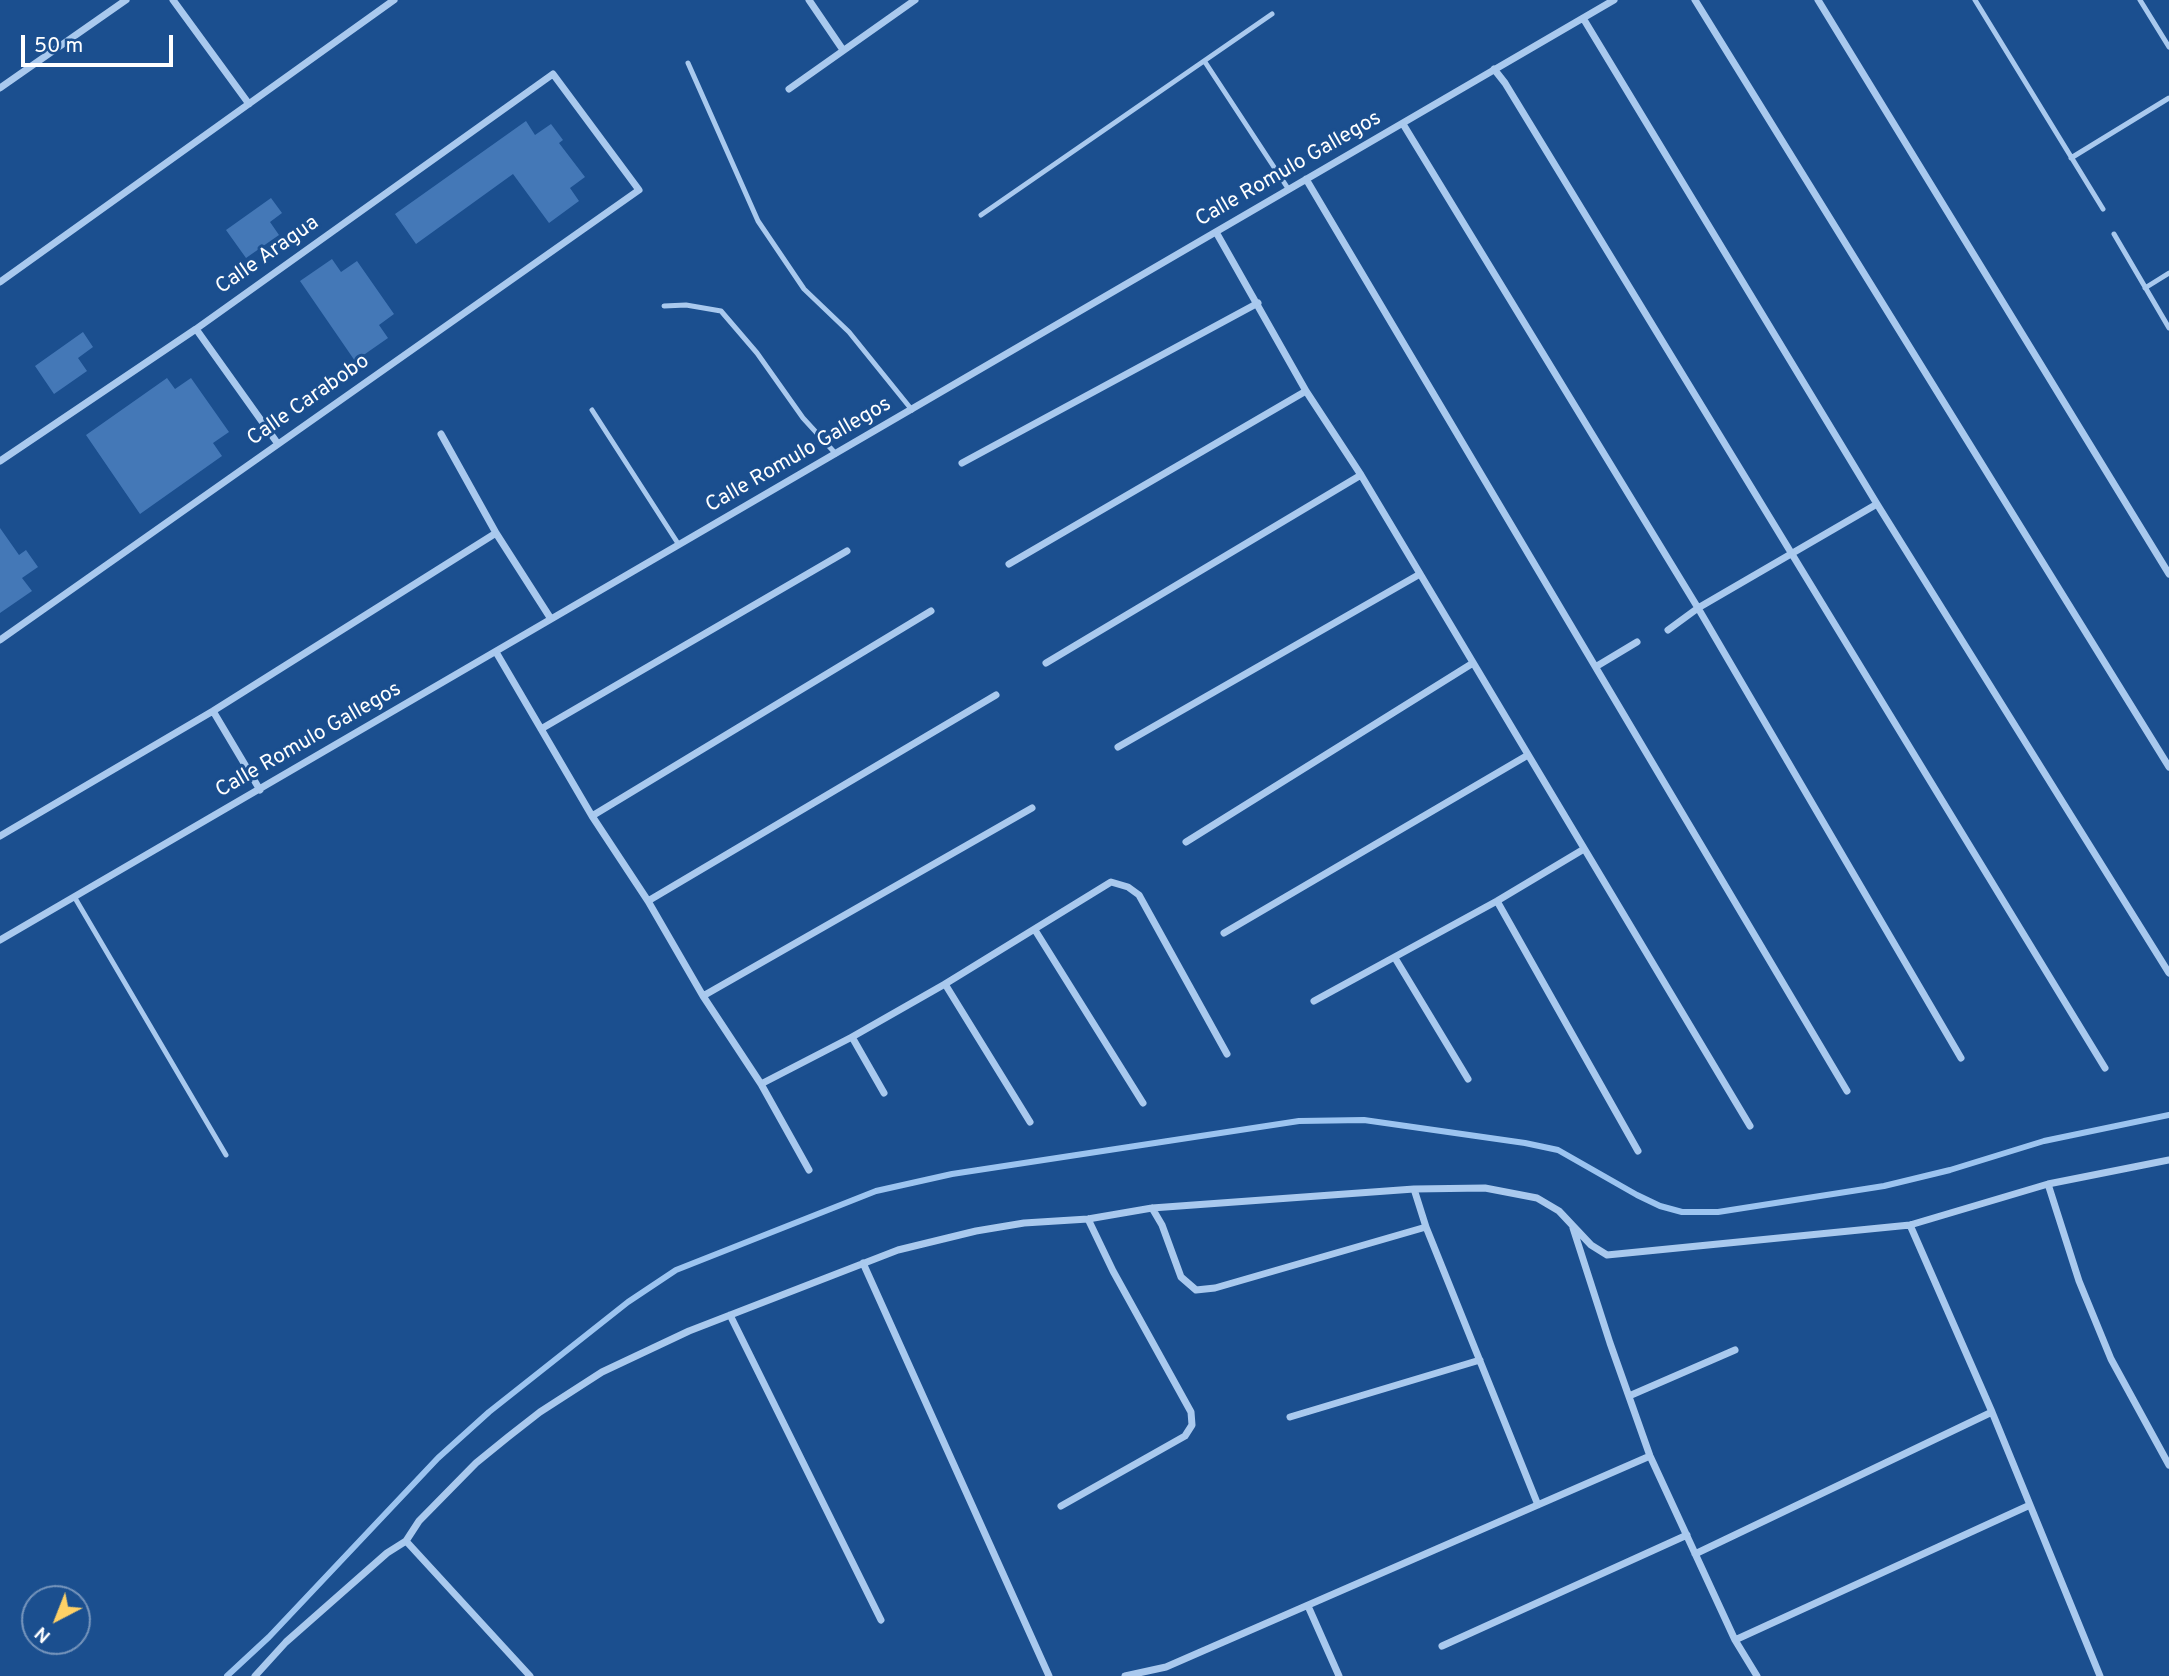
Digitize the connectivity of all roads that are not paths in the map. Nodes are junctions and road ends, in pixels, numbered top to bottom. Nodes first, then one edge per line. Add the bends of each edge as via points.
1 (126, 0) edge
2 (173, 0) edge
3 (394, 0) edge
4 (808, 0) edge
5 (915, 0) edge
6 (1614, 0) edge
7 (1695, 0) edge
8 (1818, 0) edge
9 (1975, 0) edge
10 (2140, 0) edge
11 (1272, 14) dead end
12 (1583, 18) junction
13 (2169, 47) edge
14 (843, 50) junction
15 (1205, 62) junction
16 (688, 63) dead end
17 (1494, 69) junction
18 (554, 74) joint
19 (0, 88) edge
20 (789, 89) dead end
21 (2169, 98) edge
22 (249, 104) junction
23 (1403, 124) junction
24 (2071, 158) junction
25 (1306, 179) junction
26 (1289, 190) junction
27 (2103, 209) dead end
28 (981, 215) dead end
29 (1216, 232) junction
30 (2114, 234) dead end
31 (2169, 273) edge
32 (0, 282) edge
33 (2146, 288) junction
34 (1258, 303) junction
35 (664, 306) dead end
36 (2169, 328) edge
37 (196, 329) junction
38 (1306, 391) junction
39 (592, 410) dead end
40 (912, 410) junction
41 (441, 434) dead end
42 (278, 444) junction
43 (836, 454) junction
44 (0, 461) edge
45 (962, 463) dead end
46 (1361, 475) junction
47 (1877, 504) junction
48 (496, 533) junction
49 (679, 545) junction
50 (847, 551) dead end
51 (1791, 554) junction
52 (1009, 564) dead end
53 (1420, 574) junction
54 (2169, 574) edge
55 (1698, 608) junction
56 (932, 611) dead end
57 (551, 619) junction
58 (1668, 630) dead end
59 (0, 640) edge
60 (1637, 642) dead end
61 (496, 652) junction
62 (1046, 663) dead end
63 (1473, 663) junction
64 (1597, 666) junction
65 (996, 695) dead end
66 (213, 710) junction
67 (541, 729) junction
68 (1118, 747) dead end
69 (1528, 755) junction
70 (2169, 767) edge
71 (260, 790) junction
72 (1032, 807) dead end
73 (592, 816) junction
74 (0, 836) edge
75 (1186, 842) dead end
76 (1584, 849) junction
77 (75, 898) junction
78 (648, 901) junction
79 (1497, 901) junction
80 (1035, 930) junction
81 (1224, 933) dead end
82 (0, 940) edge
83 (1395, 958) junction
84 (2169, 973) edge
85 (945, 984) junction
86 (703, 996) junction
87 (1314, 1001) dead end
88 (852, 1037) junction
89 (1227, 1054) dead end
90 (1961, 1058) dead end
91 (2105, 1068) dead end
92 (1468, 1079) dead end
93 (761, 1084) junction
94 (1847, 1091) dead end
95 (884, 1093) dead end
96 (1143, 1103) dead end
97 (1030, 1122) dead end
98 (1750, 1126) dead end
99 (1638, 1151) dead end
100 (226, 1155) dead end
101 (2169, 1160) edge
102 (809, 1170) dead end
103 (2048, 1184) junction
104 (1415, 1189) junction
105 (1152, 1208) junction
106 (1088, 1219) junction
107 (1572, 1224) junction
108 (1910, 1225) junction
109 (1426, 1227) junction
110 (863, 1263) junction
111 (730, 1315) junction
112 (1735, 1350) dead end
113 (1480, 1360) junction
114 (1629, 1396) junction
115 (1992, 1412) junction
116 (1290, 1417) dead end
117 (1650, 1456) junction
118 (2169, 1465) edge
119 (1538, 1505) junction
120 (2030, 1505) junction
121 (1061, 1506) dead end
122 (1687, 1535) junction
123 (406, 1541) junction
124 (1695, 1554) junction
125 (1308, 1606) junction
126 (881, 1620) dead end
127 (1735, 1640) junction
128 (1442, 1646) dead end
129 (1166, 1667) junction
130 (1754, 1675) edge
131 (255, 1676) edge
132 (530, 1676) edge
133 (1049, 1676) edge
134 (1125, 1676) edge
135 (1170, 1676) edge
136 (1339, 1676) edge
137 (2100, 1676) edge

1 - 19 street
2 - 22 street
3 - 22 street
4 - 14 street
5 - 14 street
6 - 12 street, Calle Romulo Gallegos
7 - 70 street
8 - 54 street
9 - 24 lane
10 - 13 lane
11 - 15 lane
12 - 17 street, Calle Romulo Gallegos
12 - 47 street
14 - 20 street
15 - 26 lane
15 - 28 lane
16 - 40 lane via 758,221 804,289 849,332
17 - 23 street, Calle Romulo Gallegos
17 - 51 street
18 - 37 street, Calle Aragua
18 - 42 street, Calle Carabobo via 639,190
21 - 24 lane
22 - 32 street
23 - 25 street, Calle Romulo Gallegos
23 - 55 street
24 - 27 lane
25 - 26 street, Calle Romulo Gallegos
25 - 64 street
26 - 29 street, Calle Romulo Gallegos
29 - 34 street
29 - 40 street, Calle Romulo Gallegos
30 - 33 lane
31 - 33 lane
33 - 36 lane
34 - 38 street
34 - 45 street
35 - 43 lane via 721,311
37 - 42 street
37 - 44 street, Calle Aragua
38 - 46 street
38 - 52 street
39 - 49 lane
40 - 43 street, Calle Romulo Gallegos
41 - 48 street
42 - 59 street, Calle Carabobo
43 - 49 street, Calle Romulo Gallegos
46 - 53 street
46 - 62 street
47 - 51 street
47 - 84 street
48 - 57 street
48 - 66 street
49 - 57 street, Calle Romulo Gallegos
50 - 67 street
51 - 55 street
51 - 91 street
53 - 63 street
53 - 68 street
55 - 58 street
55 - 90 street
56 - 73 street
57 - 61 street, Calle Romulo Gallegos
60 - 64 street
61 - 67 street
61 - 71 street, Calle Romulo Gallegos
63 - 69 street
63 - 75 street
64 - 94 street
65 - 78 street
66 - 71 street
66 - 74 street
67 - 73 street
69 - 76 street
69 - 81 street
71 - 77 street, Calle Romulo Gallegos
72 - 86 street
73 - 78 street
76 - 79 street
76 - 98 street
77 - 82 street, Calle Romulo Gallegos
77 - 100 lane
78 - 86 street
79 - 83 street
79 - 99 street
80 - 85 street
80 - 89 street via 1111,882 1128,887 1139,895
80 - 96 street
83 - 87 street
83 - 92 street
85 - 88 street
85 - 97 street
86 - 93 street
88 - 93 street
88 - 95 street
93 - 102 street
101 - 103 street
103 - 108 street
103 - 118 street via 2110,1359
104 - 105 street
104 - 107 street via 1485,1188 1537,1198
104 - 109 street
105 - 106 street
105 - 109 street via 1181,1277 1196,1290
106 - 110 street via 976,1231
106 - 121 street via 1191,1412 1192,1425 1185,1436
107 - 108 street via 1607,1255
107 - 114 street
108 - 115 street
109 - 113 street
110 - 111 street
110 - 133 street
111 - 123 street via 601,1372 540,1412 475,1464 419,1521
111 - 126 street
112 - 114 street
113 - 116 street
113 - 119 street
114 - 117 street
115 - 120 street
115 - 124 street
117 - 119 street
117 - 122 street
119 - 125 street
120 - 127 street
120 - 137 street
122 - 124 street
122 - 128 street
123 - 131 street via 286,1642
123 - 132 street
124 - 127 street
125 - 129 street
125 - 136 street
127 - 130 street
129 - 134 street
129 - 135 street

